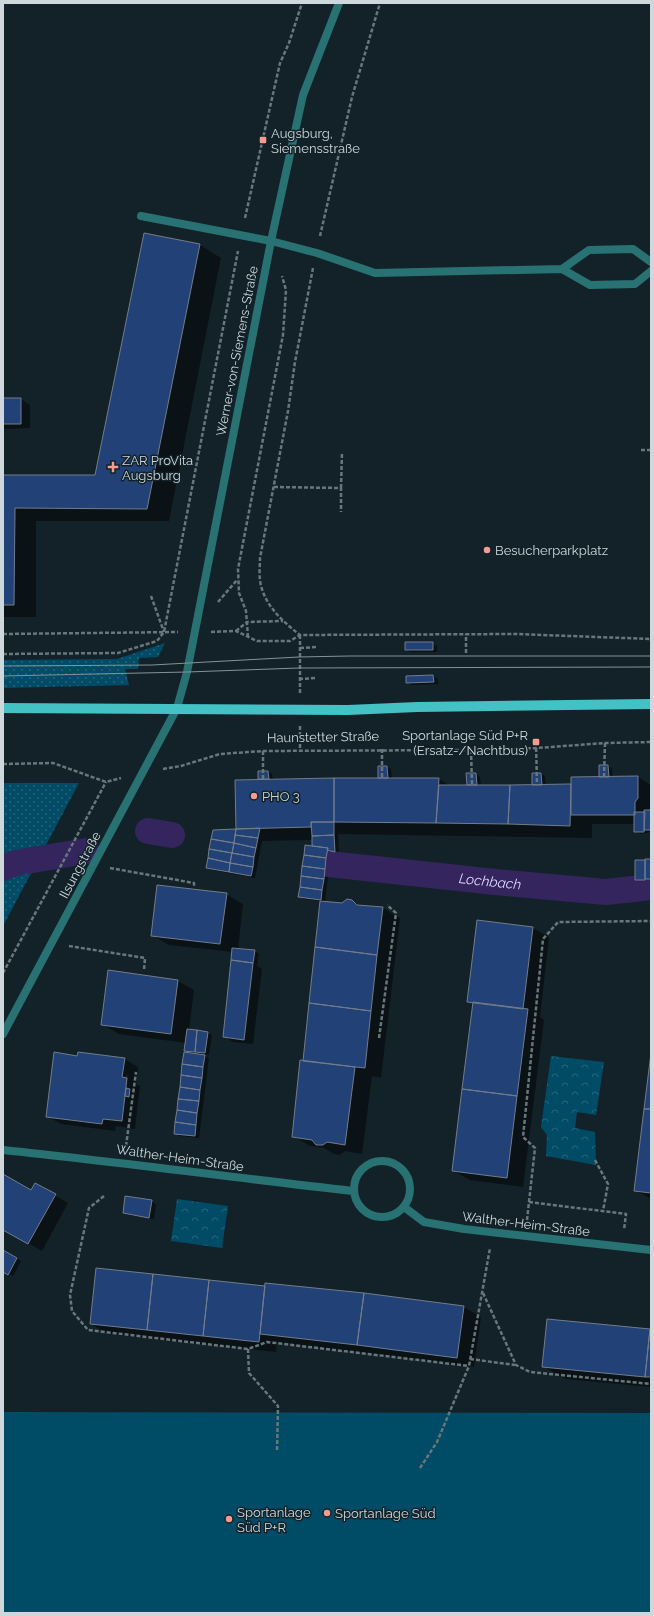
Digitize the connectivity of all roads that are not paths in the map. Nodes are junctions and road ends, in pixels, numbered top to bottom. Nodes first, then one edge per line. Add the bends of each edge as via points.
1 (339, 3) edge
2 (141, 216) dead end
3 (271, 241) junction
4 (651, 262) edge
5 (562, 269) junction
6 (651, 271) edge
7 (651, 704) edge
8 (3, 708) edge
9 (177, 708) junction
10 (3, 1034) edge
11 (3, 1150) edge
12 (353, 1191) junction
13 (404, 1207) junction
14 (651, 1250) edge

1 - 3 street, Werner-von-Siemens-Straße via 303,95
2 - 3 street
3 - 5 street via 375,273
3 - 9 street, Werner-von-Siemens-Straße via 187,672
4 - 5 street via 633,249 589,250
5 - 6 street via 590,285 635,284
7 - 9 main road, Haunstetter Straße via 348,710
8 - 9 main road, Haunstetter Straße
9 - 10 street, Ilsungstraße
11 - 12 street, Walther-Heim-Straße
12 - 13 street via 361,1209 378,1217 397,1213
12 - 13 street via 357,1174 363,1167 381,1160 391,1162 399,1166 410,1182 410,1192
13 - 14 street, Walther-Heim-Straße via 424,1222 493,1233

